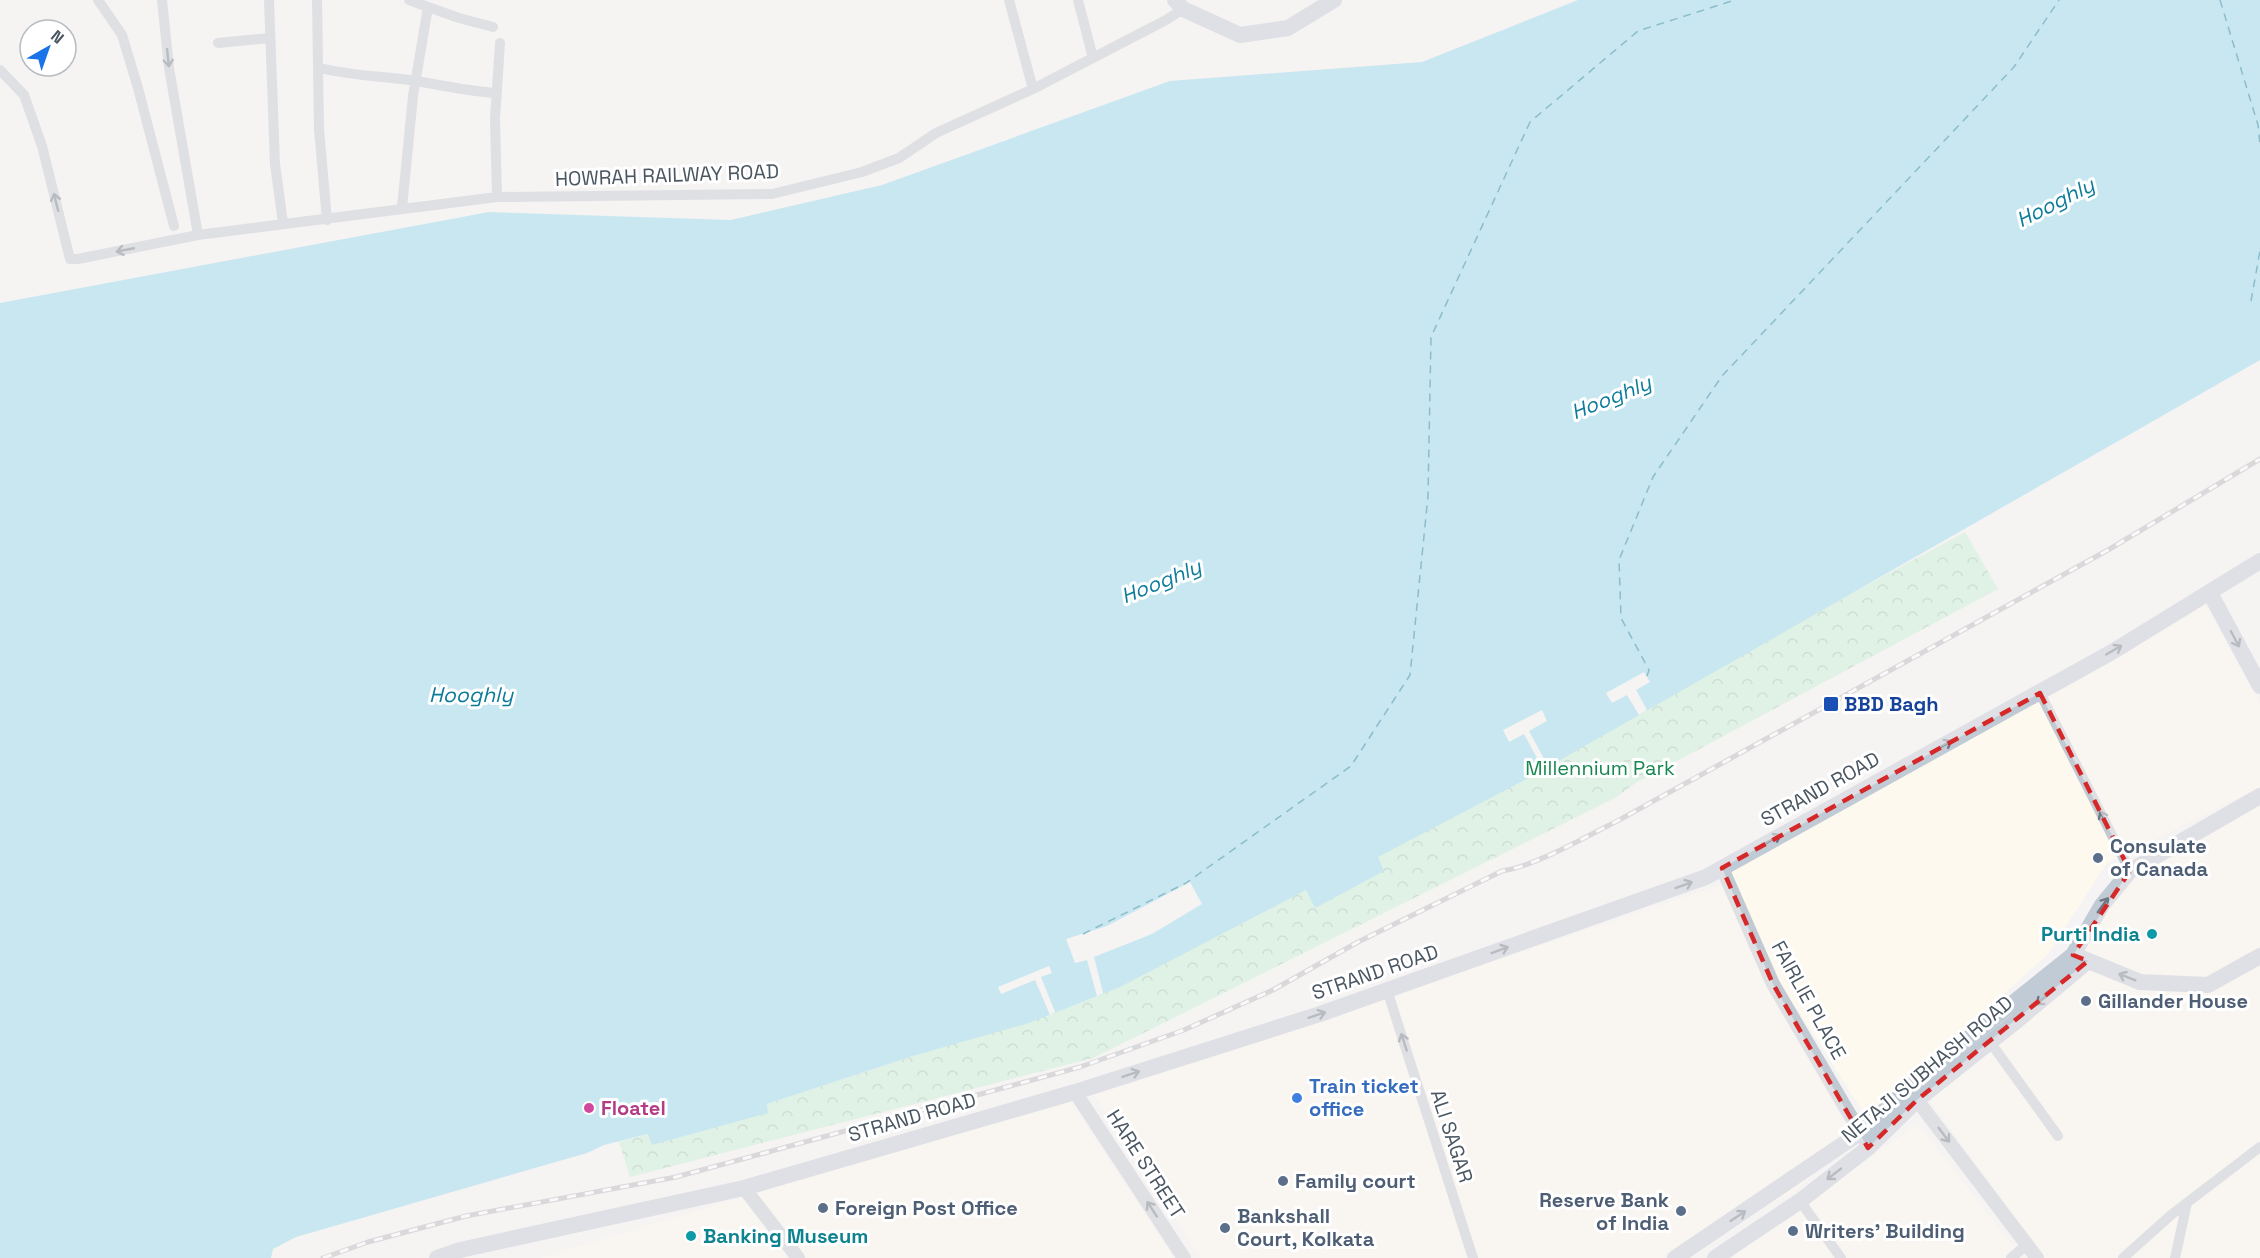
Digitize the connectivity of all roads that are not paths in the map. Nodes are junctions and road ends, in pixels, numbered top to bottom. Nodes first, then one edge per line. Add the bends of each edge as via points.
1 (98, 0) edge
2 (162, 0) edge
3 (268, 0) edge
4 (317, 0) edge
5 (409, 0) edge
6 (1009, 0) edge
7 (1078, 0) edge
8 (1334, 0) edge
9 (1179, 5) edge
10 (428, 7) junction
11 (493, 27) dead end
12 (270, 38) junction
13 (218, 43) dead end
14 (500, 43) dead end
15 (1093, 58) junction
16 (320, 68) junction
17 (0, 70) edge
18 (416, 81) junction
19 (1033, 89) junction
20 (495, 93) junction
21 (497, 197) junction
22 (402, 208) junction
23 (327, 220) junction
24 (283, 223) junction
25 (174, 226) dead end
26 (198, 236) junction
27 (2260, 561) edge
28 (2210, 593) junction
29 (2260, 686) edge
30 (2040, 693) junction
31 (2260, 796) edge
32 (1722, 868) junction
33 (2130, 871) junction
34 (2260, 956) edge
35 (2081, 958) junction
36 (1387, 990) junction
37 (1990, 1042) junction
38 (1075, 1092) junction
39 (1912, 1095) junction
40 (1861, 1132) junction
41 (2058, 1136) dead end
42 (2260, 1147) edge
43 (1868, 1148) junction
44 (744, 1188) junction
45 (1800, 1201) junction
46 (2187, 1203) junction
47 (2027, 1245) junction
48 (1691, 1253) edge
49 (462, 1254) edge
50 (438, 1258) edge
51 (798, 1258) edge
52 (1184, 1258) edge
53 (1473, 1258) edge
54 (1675, 1258) edge
55 (1715, 1258) edge
56 (1841, 1258) edge
57 (2011, 1258) edge
58 (2037, 1258) edge
59 (2123, 1258) edge
60 (2175, 1258) edge

1 - 25 street via 122,35
2 -> 26 street via 169,68
3 - 12 street
4 - 16 street
5 - 10 street
6 - 19 street
7 - 15 street
8 - 9 main road via 1288,27 1240,35
9 - 15 street, HOWRAH RAILWAY ROAD via 1166,20
10 - 11 street
10 - 18 street
12 - 13 street
12 - 24 street via 275,164
14 - 20 street
15 - 19 street, HOWRAH RAILWAY ROAD
16 - 18 street
16 - 23 street via 319,129
26 -> 17 street, HOWRAH RAILWAY ROAD via 70,259 42,146 24,95
18 - 20 street
18 - 22 street
19 - 21 street, HOWRAH RAILWAY ROAD via 936,133 899,158 862,172 772,194
20 - 21 street
21 - 22 street, HOWRAH RAILWAY ROAD
22 - 23 street, HOWRAH RAILWAY ROAD
23 - 24 street, HOWRAH RAILWAY ROAD
24 - 26 street, HOWRAH RAILWAY ROAD
27 - 28 main road, STRAND ROAD
28 -> 29 main road
30 -> 28 main road, STRAND ROAD
32 -> 30 main road, STRAND ROAD
33 -> 30 street
31 - 33 main road
36 -> 32 main road, STRAND ROAD
32 - 40 street, FAIRLIE PLACE via 1773,984
35 -> 33 main road via 2084,936 2102,905
34 -> 35 main road via 2208,985 2140,982
35 -> 37 main road, NETAJI SUBHASH ROAD
35 - 39 main road, NETAJI SUBHASH ROAD
38 -> 36 main road, STRAND ROAD
53 -> 36 street, ALI SAGAR
37 - 39 main road, NETAJI SUBHASH ROAD
37 - 41 street
38 - 44 main road, STRAND ROAD
52 -> 38 street, HARE STREET
39 - 40 main road
39 - 43 main road, NETAJI SUBHASH ROAD
39 -> 47 street
40 - 43 street, FAIRLIE PLACE
48 -> 40 main road
42 - 46 street
43 -> 45 main road, NETAJI SUBHASH ROAD
44 - 49 main road, STRAND ROAD
44 - 51 street
45 - 55 main road, NETAJI SUBHASH ROAD
45 - 56 street
46 - 59 street
46 - 60 street
47 - 57 street
47 - 58 street
48 - 54 main road
49 - 50 main road, STRAND ROAD

